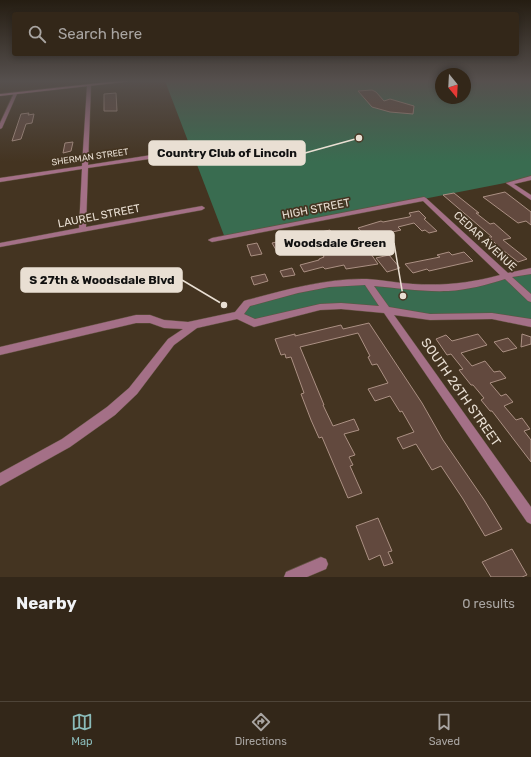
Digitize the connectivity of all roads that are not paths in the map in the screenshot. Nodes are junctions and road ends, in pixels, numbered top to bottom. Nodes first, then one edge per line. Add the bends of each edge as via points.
1 (8, 108) edge
2 (88, 108) edge
3 (0, 128) edge
4 (183, 152) dead end
5 (85, 167) junction
6 (531, 178) edge
7 (0, 180) edge
8 (531, 198) edge
9 (424, 199) joint
10 (202, 208) dead end
11 (82, 230) junction
12 (212, 240) dead end
13 (0, 245) edge
14 (531, 271) edge
15 (506, 276) junction
16 (367, 282) junction
17 (531, 299) edge
18 (387, 310) junction
19 (238, 315) junction
20 (531, 323) edge
21 (200, 325) junction
22 (0, 351) edge
23 (0, 480) edge
24 (531, 518) edge
25 (321, 564) dead end
26 (291, 577) edge

1 - 3 street
2 - 5 street
4 - 5 street, SHERMAN STREET
5 - 7 street, SHERMAN STREET
5 - 11 street
6 - 8 street via 510,183
9 - 12 street, HIGH STREET
9 - 15 street, CEDAR AVENUE
10 - 11 street, LAUREL STREET
11 - 13 street, LAUREL STREET
14 - 15 street
15 - 16 street via 479,284 448,288 412,288
15 - 17 street, CEDAR AVENUE
16 - 18 street, SOUTH 26TH STREET
16 - 19 street via 329,284 247,303
18 - 19 street via 320,307 254,323
18 - 20 street via 430,316 492,316
18 - 24 street, SOUTH 26TH STREET
19 - 21 street
21 - 22 street via 176,326 150,319 136,319
21 - 23 street via 171,342 133,391 111,411 66,443
25 - 26 street

